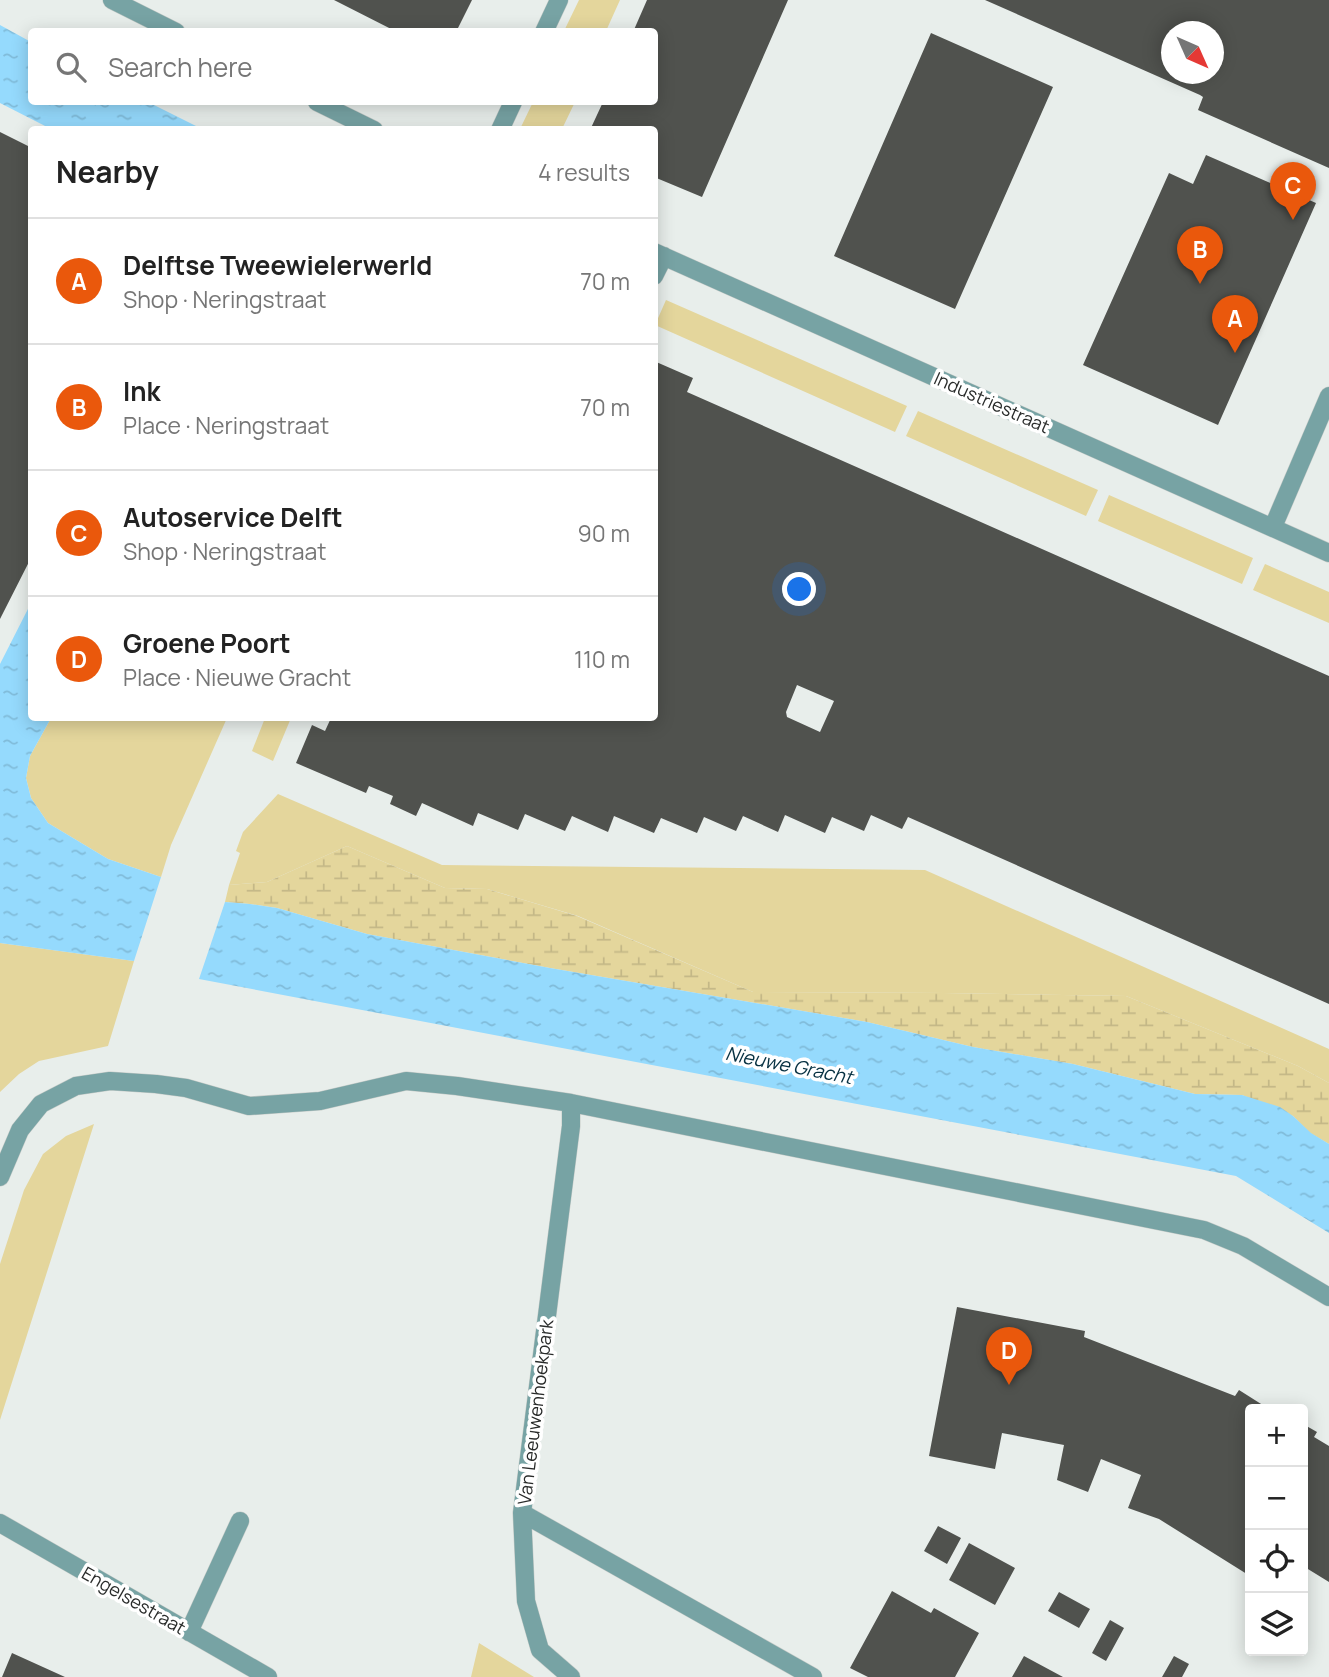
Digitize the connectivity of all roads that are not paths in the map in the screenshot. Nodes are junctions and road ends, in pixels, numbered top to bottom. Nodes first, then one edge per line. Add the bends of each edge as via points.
1 (112, 0) edge
2 (558, 0) edge
3 (168, 28) edge
4 (546, 28) edge
5 (323, 105) edge
6 (512, 105) edge
7 (366, 126) edge
8 (502, 126) edge
9 (659, 254) edge
10 (1329, 396) edge
11 (1273, 527) junction
12 (1329, 553) edge
13 (571, 1104) junction
14 (0, 1177) edge
15 (1329, 1297) edge
16 (522, 1513) junction
17 (240, 1521) dead end
18 (0, 1522) edge
19 (189, 1632) junction
20 (268, 1677) edge
21 (571, 1677) edge
22 (813, 1677) edge

1 - 3 street
2 - 4 street
5 - 7 street
6 - 8 street
9 - 11 street, Industriestraat
10 - 11 street
11 - 12 street, Industriestraat
13 - 14 street via 406,1081 320,1101 249,1106 186,1088 110,1082 76,1086 41,1104 20,1130
13 - 15 street via 1204,1230 1243,1246
13 - 16 street, Van Leeuwenhoekpark
16 - 21 street via 526,1601 540,1650
16 - 22 street, Van Leeuwenhoekpark
17 - 19 street
18 - 19 street, Engelsestraat
19 - 20 street, Engelsestraat

